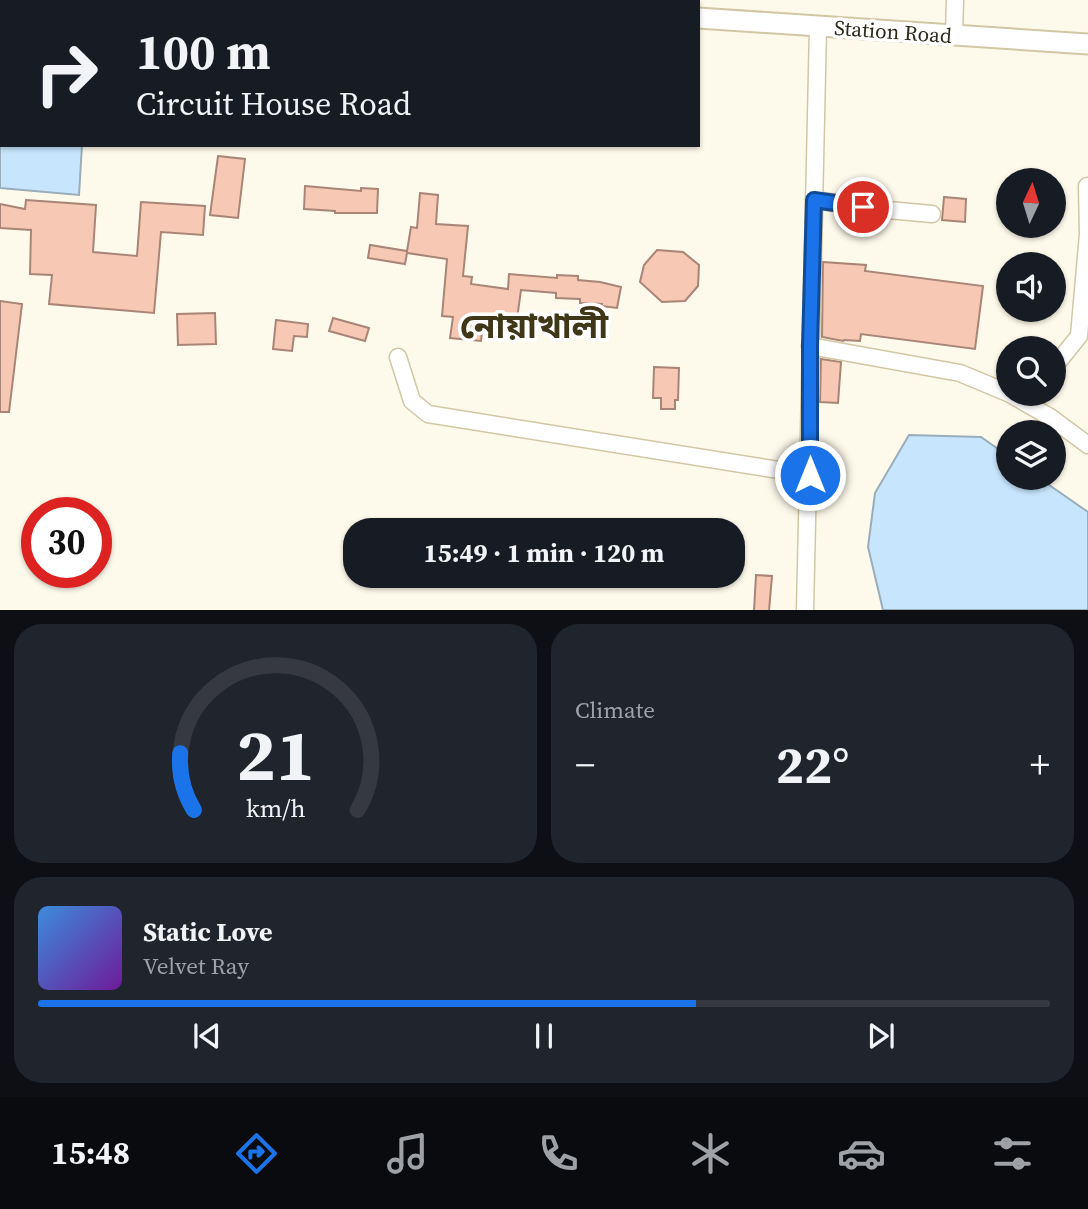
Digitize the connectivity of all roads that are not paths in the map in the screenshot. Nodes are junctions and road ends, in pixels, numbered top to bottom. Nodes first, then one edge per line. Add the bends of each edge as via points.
1 (955, 0) edge
2 (700, 18) edge
3 (818, 27) junction
4 (954, 36) junction
5 (1088, 44) edge
6 (1087, 186) edge
7 (814, 200) junction
8 (932, 214) dead end
9 (810, 346) junction
10 (1066, 352) edge
11 (398, 357) dead end
12 (996, 388) edge
13 (1041, 406) edge
14 (1088, 445) edge
15 (810, 475) junction
16 (806, 610) edge

1 - 4 street
2 - 3 street, Station Road
3 - 4 street, Station Road
3 - 7 street
4 - 5 street, Station Road
6 - 10 street via 1088,234 1079,336
7 - 8 street
7 - 9 street
9 - 12 street via 960,373
9 - 15 street
11 - 15 street via 412,401 428,414
13 - 14 street
15 - 16 street

